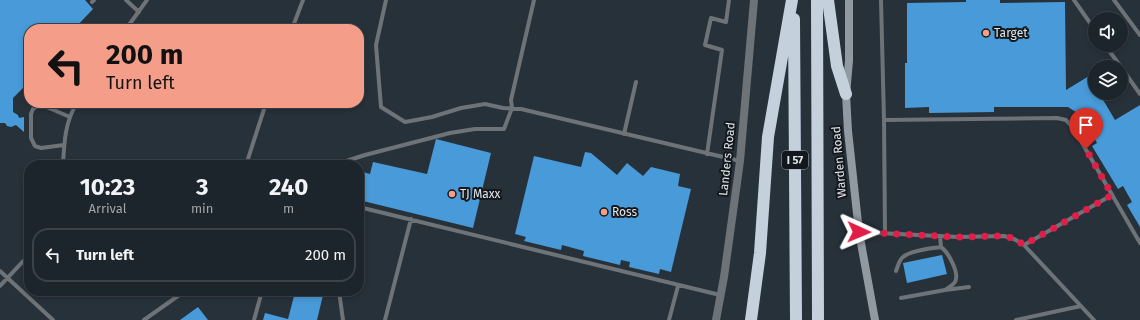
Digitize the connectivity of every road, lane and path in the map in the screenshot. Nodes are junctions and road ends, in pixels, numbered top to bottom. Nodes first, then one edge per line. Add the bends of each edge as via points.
1 (126, 0) edge
2 (148, 0) edge
3 (303, 0) edge
4 (386, 0) edge
5 (534, 0) edge
6 (729, 0) edge
7 (754, 0) edge
8 (793, 0) edge
9 (817, 0) edge
10 (828, 0) edge
11 (849, 0) edge
12 (881, 0) edge
13 (1074, 0) edge
14 (1114, 0) edge
15 (139, 12) junction
16 (1088, 20) edge
17 (130, 24) edge
18 (294, 24) edge
19 (1140, 35) edge
20 (1128, 77) edge
21 (636, 82) dead end
22 (846, 94) junction
23 (1140, 94) edge
24 (35, 108) edge
25 (49, 108) edge
26 (74, 108) edge
27 (264, 108) edge
28 (512, 108) junction
29 (70, 117) junction
30 (884, 120) junction
31 (624, 134) junction
32 (64, 145) junction
33 (707, 154) junction
34 (63, 160) edge
35 (248, 160) edge
36 (350, 160) edge
37 (740, 161) junction
38 (1112, 195) junction
39 (364, 208) edge
40 (411, 219) junction
41 (859, 232) junction
42 (885, 233) junction
43 (940, 236) junction
44 (1140, 243) edge
45 (1024, 245) junction
46 (941, 247) junction
47 (24, 260) edge
48 (896, 271) dead end
49 (0, 272) edge
50 (7, 279) junction
51 (0, 286) edge
52 (678, 286) junction
53 (969, 288) dead end
54 (945, 290) junction
55 (24, 294) edge
56 (26, 296) edge
57 (178, 296) edge
58 (261, 296) edge
59 (340, 296) edge
60 (721, 296) junction
61 (901, 298) dead end
62 (1081, 306) junction
63 (52, 320) edge
64 (144, 320) edge
65 (254, 320) edge
66 (343, 320) edge
67 (385, 320) edge
68 (669, 320) edge
69 (716, 320) edge
70 (751, 320) edge
71 (796, 320) edge
72 (818, 320) edge
73 (875, 320) edge
74 (1016, 320) edge
75 (1094, 320) edge

1 - 15 lane
2 - 15 lane
3 - 18 lane
4 - 28 lane via 376,45 381,107 406,122 485,104
5 - 28 lane via 511,100
6 - 33 lane via 726,22 711,18 705,44 722,50
7 - 37 street, Landers Road
8 - 70 highway via 768,137 760,253
8 - 71 highway, I 57
9 - 72 highway, I 57
10 - 22 highway via 837,66
11 - 22 street, Warden Road
12 - 30 lane
13 - 16 lane
14 - 19 lane
15 - 17 lane
20 - 23 lane
21 - 31 lane
22 - 41 street, Warden Road
24 - 32 lane via 31,114 31,138 35,146 42,148
25 - 29 lane
26 - 29 lane
27 - 35 lane
28 - 31 lane
28 - 36 lane via 504,129 475,128 450,133
29 - 32 lane
30 - 38 lane via 1066,120 1074,129
30 - 42 lane
31 - 33 lane
32 - 34 lane
33 - 37 lane
37 - 60 street, Landers Road
38 - 44 lane
38 - 45 lane
39 - 40 lane
40 - 52 lane
40 - 67 lane
41 - 42 lane
41 - 73 street, Warden Road
42 - 43 lane
43 - 45 lane via 1004,236 1014,238
43 - 46 lane
45 - 62 lane
46 - 48 lane via 904,256
46 - 54 lane via 950,257 956,276 955,281
47 - 50 lane
49 - 50 lane
50 - 51 lane
50 - 55 lane
52 - 60 lane
52 - 68 lane
53 - 54 lane
54 - 61 lane
56 - 63 lane
57 - 64 lane
58 - 65 lane
59 - 66 lane
60 - 69 street, Landers Road
62 - 74 lane
62 - 75 lane

